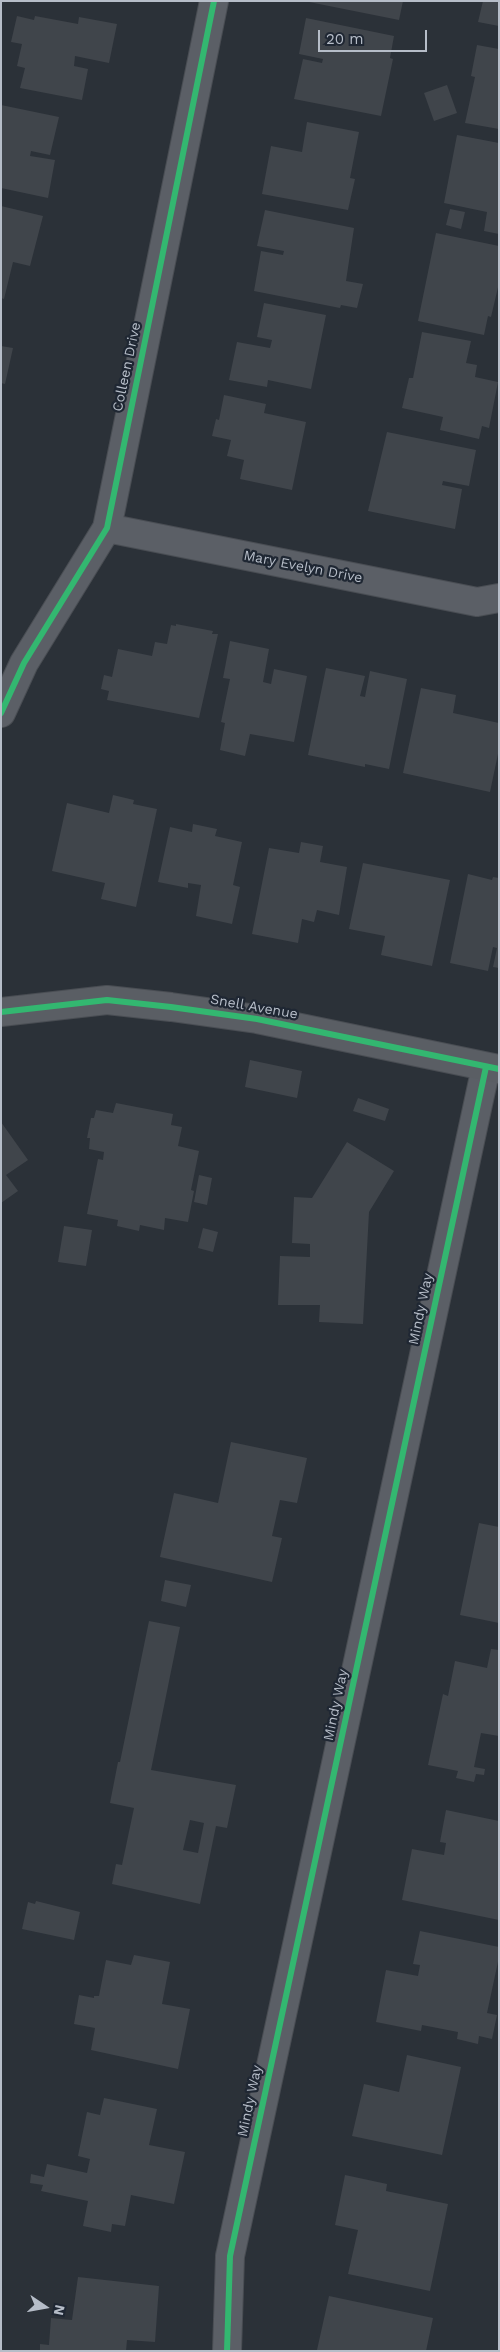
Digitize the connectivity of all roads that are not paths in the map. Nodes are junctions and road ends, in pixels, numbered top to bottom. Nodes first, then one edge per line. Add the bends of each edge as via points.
1 (214, 1) edge
2 (107, 528) junction
3 (499, 598) edge
4 (1, 713) edge
5 (1, 1012) edge
6 (492, 1068) edge
7 (227, 2351) edge

1 - 2 street, Colleen Drive
2 - 3 street, Mary Evelyn Drive via 478,602
2 - 4 street, Colleen Drive via 24,663
5 - 6 street, Snell Avenue via 107,1000 171,1006 256,1019
6 - 7 street, Mindy Way via 230,2256

